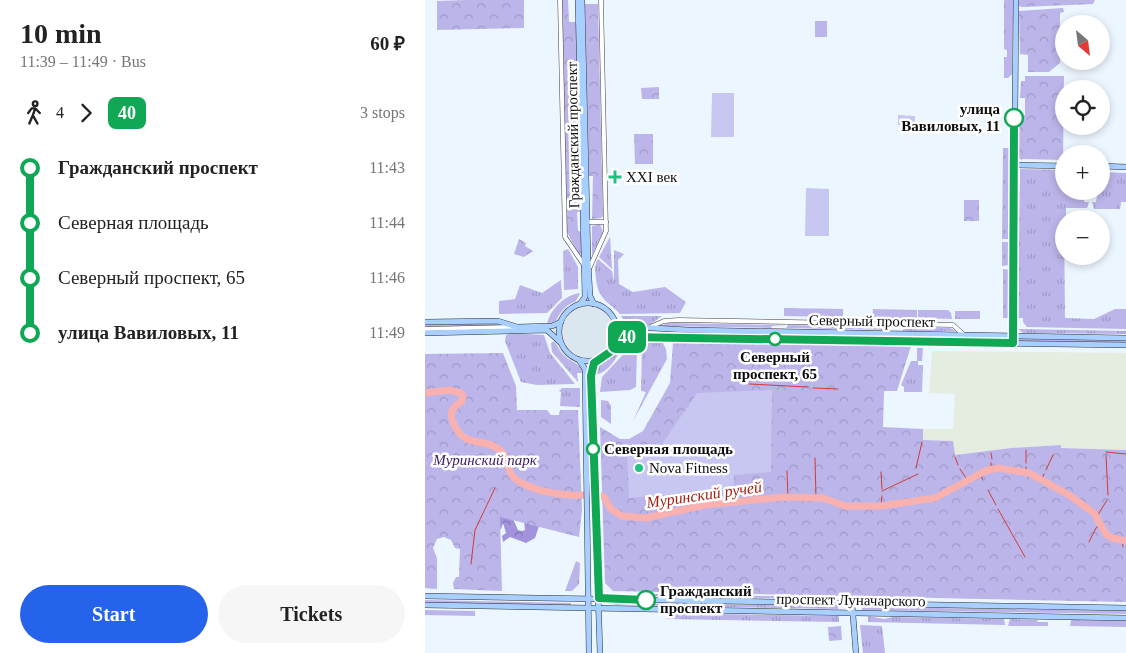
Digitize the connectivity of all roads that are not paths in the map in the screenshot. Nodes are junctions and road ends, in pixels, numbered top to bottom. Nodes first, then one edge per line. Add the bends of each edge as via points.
1 (561, 0) edge
2 (578, 0) edge
3 (582, 0) edge
4 (601, 0) edge
5 (1016, 0) edge
6 (1014, 165) junction
7 (1055, 166) edge
8 (1110, 166) edge
9 (1126, 167) edge
10 (587, 222) junction
11 (606, 222) junction
12 (587, 267) junction
13 (580, 304) junction
14 (594, 304) junction
15 (425, 322) edge
16 (561, 322) junction
17 (617, 326) junction
18 (517, 327) junction
19 (650, 327) junction
20 (425, 331) edge
21 (964, 335) junction
22 (1013, 336) junction
23 (617, 338) junction
24 (1126, 338) edge
25 (561, 342) junction
26 (1013, 343) junction
27 (1126, 345) edge
28 (579, 360) junction
29 (598, 360) junction
30 (425, 596) edge
31 (588, 598) junction
32 (599, 598) junction
33 (852, 603) junction
34 (425, 605) edge
35 (1126, 608) edge
36 (588, 610) junction
37 (600, 610) junction
38 (851, 613) junction
39 (1126, 618) edge
40 (589, 653) edge
41 (600, 653) edge
42 (856, 653) edge

1 - 12 street via 565,237
2 - 12 main road, Гражданский проспект
3 - 10 main road, Гражданский проспект
4 - 11 street
5 - 6 main road
6 - 7 main road
6 - 22 main road
8 - 9 main road
10 - 11 street
10 - 12 main road, Гражданский проспект
11 - 12 street, Гражданский проспект via 606,231
12 - 13 main road, Гражданский проспект via 585,297
12 - 14 main road, Гражданский проспект
13 - 14 main road
13 - 16 main road
14 - 17 main road via 609,312
15 - 18 main road via 498,321
16 - 18 main road via 552,326
16 - 25 main road
17 - 19 main road, Северный проспект
17 - 23 main road
18 - 20 street
19 - 21 main road, Северный проспект
19 - 21 street via 668,320 953,325
20 - 25 main road via 547,330
21 - 22 main road, Северный проспект
22 - 24 main road, Северный проспект
22 - 26 main road
23 - 26 main road, Северный проспект
23 - 29 main road via 610,352
25 - 28 main road via 568,353
26 - 27 main road, Северный проспект
28 - 29 main road
28 - 31 main road via 585,369
29 - 32 main road via 592,366 591,376
30 - 31 main road, проспект Луначарского
31 - 32 main road, проспект Луначарского
31 - 36 main road
32 - 33 main road, проспект Луначарского
32 - 37 main road
33 - 35 main road, проспект Луначарского
33 - 38 main road
34 - 36 main road, проспект Луначарского
36 - 37 main road, проспект Луначарского
36 - 40 main road
37 - 38 main road, проспект Луначарского
37 - 41 main road
38 - 39 main road, проспект Луначарского
38 - 42 main road

